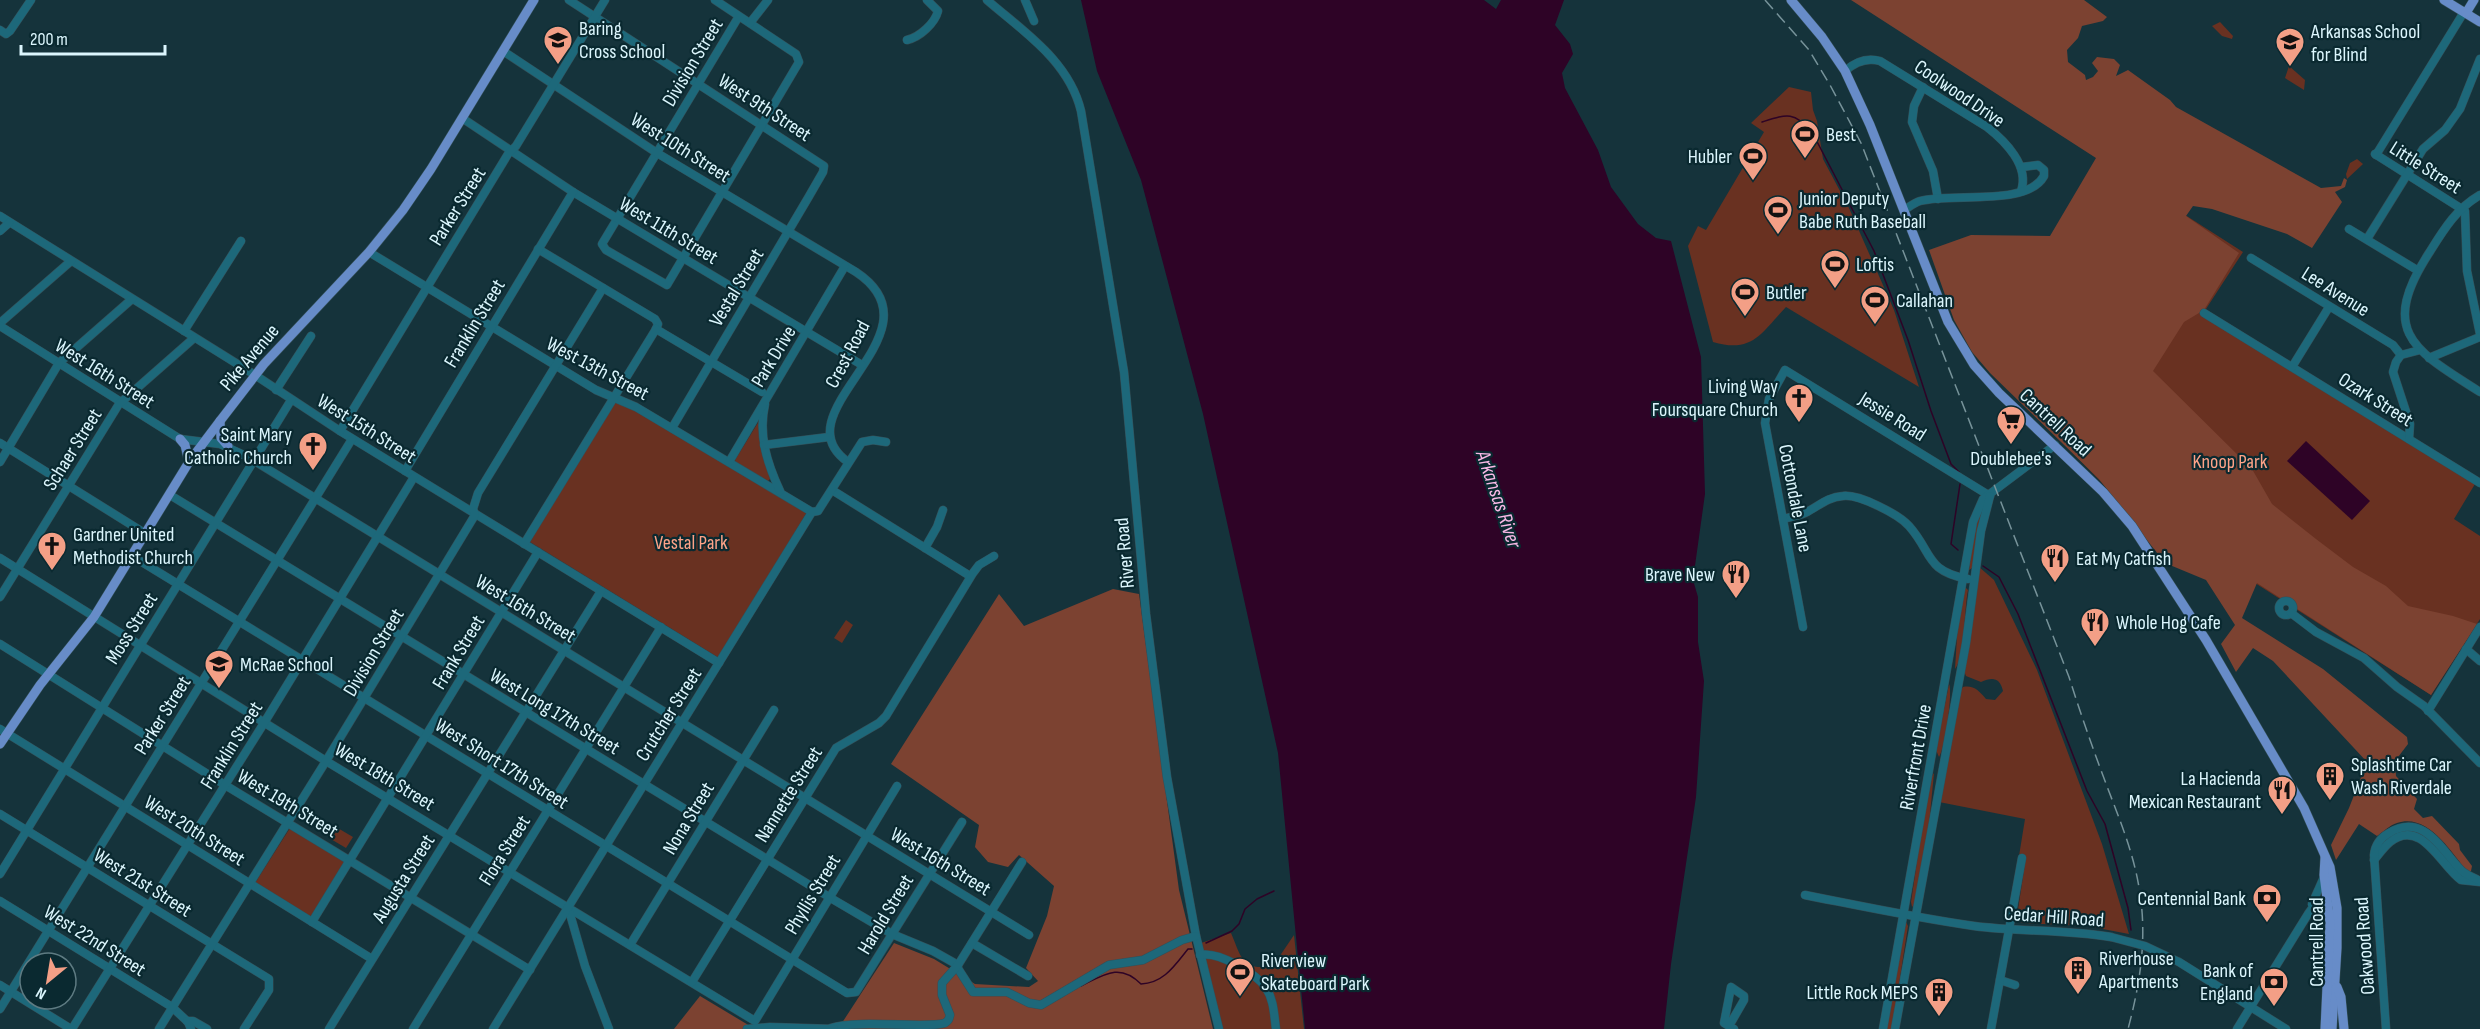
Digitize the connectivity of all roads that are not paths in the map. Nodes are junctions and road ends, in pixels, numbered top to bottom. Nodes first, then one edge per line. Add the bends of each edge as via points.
1 (31, 0) edge
2 (534, 0) edge
3 (569, 0) edge
4 (605, 0) edge
5 (715, 0) edge
6 (768, 0) edge
7 (927, 0) edge
8 (987, 0) edge
9 (1025, 0) edge
10 (1791, 0) edge
11 (2444, 0) edge
12 (2474, 0) edge
13 (2465, 13) junction
14 (739, 16) junction
15 (594, 17) junction
16 (1034, 21) dead end
17 (2480, 22) edge
18 (750, 23) junction
19 (0, 30) edge
20 (907, 39) dead end
21 (503, 51) junction
22 (2480, 59) edge
23 (1845, 71) junction
24 (698, 84) junction
25 (554, 85) junction
26 (1923, 87) junction
27 (462, 118) junction
28 (762, 126) junction
29 (511, 151) junction
30 (657, 153) junction
31 (822, 163) joint
32 (2022, 168) junction
33 (2407, 174) junction
34 (2021, 191) junction
35 (573, 192) junction
36 (723, 192) junction
37 (2480, 195) edge
38 (1938, 199) junction
39 (2460, 208) junction
40 (1904, 210) junction
41 (0, 216) edge
42 (618, 219) junction
43 (9, 223) junction
44 (2349, 229) dead end
45 (0, 231) edge
46 (788, 232) junction
47 (2367, 239) junction
48 (241, 241) dead end
49 (538, 249) junction
50 (369, 252) junction
51 (684, 258) junction
52 (2251, 258) dead end
53 (71, 261) junction
54 (845, 266) junction
55 (2417, 270) junction
56 (426, 287) junction
57 (603, 288) junction
58 (749, 297) junction
59 (132, 299) junction
60 (2329, 306) junction
61 (2204, 313) dead end
62 (0, 325) edge
63 (491, 327) junction
64 (656, 329) junction
65 (183, 331) junction
66 (806, 331) junction
67 (311, 336) dead end
68 (2480, 336) edge
69 (194, 338) junction
70 (2420, 350) junction
71 (2402, 355) junction
72 (2429, 358) junction
73 (711, 362) junction
74 (59, 363) junction
75 (862, 365) junction
76 (556, 366) junction
77 (2292, 367) junction
78 (255, 375) junction
79 (1781, 378) joint
80 (276, 390) junction
81 (2480, 392) edge
82 (765, 395) junction
83 (613, 397) junction
84 (291, 400) junction
85 (121, 402) junction
86 (220, 421) junction
87 (672, 428) junction
88 (340, 431) junction
89 (829, 437) junction
90 (180, 439) junction
91 (352, 439) junction
92 (2409, 439) junction
93 (204, 442) junction
94 (886, 442) dead end
95 (0, 443) edge
96 (764, 445) junction
97 (2055, 445) junction
98 (228, 446) junction
99 (8, 448) junction
100 (254, 461) junction
101 (0, 462) edge
102 (189, 462) junction
103 (729, 462) junction
104 (848, 462) junction
105 (405, 471) junction
106 (414, 477) junction
107 (2480, 483) edge
108 (68, 486) junction
109 (832, 490) junction
110 (780, 491) junction
111 (170, 495) junction
112 (1990, 496) junction
113 (316, 499) junction
114 (943, 510) dead end
115 (812, 512) junction
116 (475, 515) junction
117 (1783, 519) junction
118 (216, 523) junction
119 (146, 534) junction
120 (378, 537) junction
121 (524, 544) junction
122 (925, 548) junction
123 (538, 552) junction
124 (132, 556) junction
125 (994, 556) dead end
126 (0, 558) edge
127 (278, 560) junction
128 (18, 569) junction
129 (439, 574) junction
130 (970, 576) junction
131 (1964, 578) junction
132 (1974, 580) junction
133 (178, 584) junction
134 (601, 591) junction
135 (0, 597) edge
136 (340, 599) junction
137 (501, 612) junction
138 (2291, 613) dead end
139 (94, 617) junction
140 (240, 622) junction
141 (661, 627) junction
142 (1803, 627) dead end
143 (2480, 627) edge
144 (402, 636) junction
145 (0, 644) edge
146 (140, 645) junction
147 (2466, 649) junction
148 (563, 650) junction
149 (302, 660) junction
150 (2480, 661) edge
151 (719, 663) junction
152 (48, 674) junction
153 (463, 674) junction
154 (202, 683) junction
155 (624, 687) junction
156 (364, 698) junction
157 (101, 708) junction
158 (774, 710) dead end
159 (525, 711) junction
160 (2428, 711) junction
161 (264, 723) junction
162 (682, 723) junction
163 (3, 731) edge
164 (426, 735) junction
165 (0, 744) edge
166 (163, 745) junction
167 (586, 749) junction
168 (743, 760) junction
169 (326, 761) junction
170 (2480, 762) edge
171 (64, 769) junction
172 (487, 773) junction
173 (644, 784) junction
174 (225, 785) junction
175 (897, 786) dead end
176 (388, 797) junction
177 (805, 798) junction
178 (125, 807) junction
179 (548, 810) junction
180 (0, 814) edge
181 (288, 822) junction
182 (705, 822) junction
183 (962, 822) dead end
184 (26, 830) junction
185 (450, 834) junction
186 (867, 835) junction
187 (189, 844) junction
188 (607, 847) junction
189 (2325, 857) junction
190 (2022, 858) dead end
191 (350, 860) junction
192 (767, 860) junction
193 (1022, 862) dead end
194 (87, 868) junction
195 (510, 871) junction
196 (0, 874) edge
197 (929, 874) junction
198 (2324, 875) junction
199 (2480, 881) edge
200 (250, 883) junction
201 (668, 883) junction
202 (1805, 896) dead end
203 (411, 897) junction
204 (829, 897) junction
205 (0, 901) edge
206 (2328, 902) junction
207 (150, 906) junction
208 (568, 907) junction
209 (992, 912) junction
210 (1904, 913) junction
211 (2308, 914) junction
212 (1916, 915) junction
213 (729, 921) junction
214 (312, 922) junction
215 (48, 930) junction
216 (2008, 930) junction
217 (472, 934) junction
218 (892, 934) junction
219 (1029, 935) dead end
220 (1196, 936) junction
221 (972, 943) junction
222 (212, 944) junction
223 (630, 945) junction
224 (1200, 955) junction
225 (372, 959) junction
226 (791, 959) junction
227 (958, 966) junction
228 (110, 969) junction
229 (530, 970) junction
230 (1028, 976) dead end
231 (2000, 980) junction
232 (692, 982) junction
233 (2336, 984) junction
234 (0, 985) edge
235 (2015, 985) dead end
236 (10, 992) junction
237 (856, 992) joint
238 (2251, 1006) junction
239 (172, 1007) junction
240 (0, 1009) edge
241 (755, 1021) joint
242 (189, 1025) edge
243 (832, 1028) edge
244 (71, 1029) edge
245 (159, 1029) edge
246 (207, 1029) edge
247 (244, 1029) edge
248 (329, 1029) edge
249 (413, 1029) edge
250 (493, 1029) edge
251 (609, 1029) edge
252 (747, 1029) edge
253 (1219, 1029) edge
254 (1276, 1029) edge
255 (1883, 1029) edge
256 (1895, 1029) edge
257 (1991, 1029) edge
258 (2237, 1029) edge
259 (2286, 1029) edge
260 (2325, 1029) edge
261 (2332, 1029) edge
262 (2344, 1029) edge
263 (2386, 1029) edge

1 - 19 street via 12,29 6,34
2 - 21 main road, Pike Avenue
3 - 15 street, West 9th Street
4 - 15 street, Parker Street
5 - 14 street
6 - 18 street, Division Street
7 - 20 street via 938,11 936,19
8 - 220 street, River Road via 1052,57 1077,95 1081,111 1124,372 1151,656 1177,840
9 - 16 street
10 - 23 main road, Cantrell Road
11 - 13 main road
12 - 13 main road
13 - 17 main road
13 - 33 street, Little Street via 2376,154
14 - 18 street
14 - 24 street, Division Street
15 - 24 street, West 9th Street
15 - 25 street, Parker Street
18 - 28 street via 798,58
21 - 25 street, West 10th Street
21 - 27 main road, Pike Avenue
22 - 33 street via 2460,109 2445,130 2423,149
23 - 26 street, Coolwood Drive via 1860,61 1878,60
23 - 40 main road, Cantrell Road
24 - 28 street, West 9th Street
24 - 30 street, Division Street
25 - 29 street, Parker Street
25 - 30 street, West 10th Street
26 - 32 street, Coolwood Drive via 1994,132
26 - 38 street via 1912,122 1933,171
27 - 29 street, West 11th Street
27 - 50 main road, Pike Avenue via 403,210
28 - 31 street, West 9th Street
28 - 36 street
29 - 35 street, West 11th Street
29 - 56 street, Parker Street
30 - 36 street, West 10th Street
30 - 42 street, Division Street
31 - 46 street, Vestal Street via 823,172
32 - 34 street
32 - 34 street via 2038,165 2045,174 2037,186
33 - 39 street, Little Street
33 - 47 street
34 - 38 street via 2012,195
35 - 42 street, West 11th Street
35 - 49 street, Franklin Street
36 - 46 street, West 10th Street
36 - 51 street
37 - 39 street
38 - 40 street via 1920,201
39 - 55 street
39 - 68 street via 2466,218 2467,271
40 - 97 main road, Cantrell Road via 1948,322 1974,365
41 - 43 street, West 15th Street
42 - 51 street, West 11th Street
42 - 51 street, Division Street via 602,244 604,248 667,285
43 - 45 street
43 - 53 street, West 15th Street
44 - 47 street
46 - 54 street, West 10th Street
46 - 58 street, Vestal Street
47 - 55 street
48 - 65 street
49 - 57 street
49 - 63 street, Franklin Street
50 - 56 street, West 13th Street
50 - 78 main road, Pike Avenue
51 - 58 street, West 11th Street
52 - 60 street, Lee Avenue
53 - 59 street, West 15th Street
53 - 62 street
54 - 66 street, Park Drive
54 - 75 street, Crest Road via 872,285 883,307 882,330
55 - 70 street via 2405,310 2409,332
56 - 63 street, West 13th Street
56 - 88 street, Parker Street
57 - 64 street via 655,319
57 - 76 street, Division Street
58 - 66 street, West 11th Street
58 - 73 street, Vestal Street
59 - 65 street, West 15th Street
59 - 74 street
60 - 71 street, Lee Avenue via 2393,345
60 - 77 street
61 - 77 street, Ozark Street
62 - 74 street, West 16th Street
63 - 76 street, West 13th Street
63 - 105 street, Franklin Street
64 - 73 street
64 - 83 street
65 - 69 street, West 15th Street
66 - 75 street, West 11th Street
66 - 82 street, Park Drive
67 - 80 street
68 - 72 street
69 - 78 street, West 15th Street
69 - 85 street, Schaer Street
70 - 71 street
70 - 72 street
71 - 92 street via 2393,375 2410,424
72 - 81 street
73 - 82 street
73 - 87 street, Vestal Street
74 - 85 street, West 16th Street
74 - 99 street
75 - 89 street, Crest Road via 835,413
76 - 83 street, West 13th Street
76 - 116 street, Division Street via 478,493
77 - 92 street, Ozark Street
78 - 80 street, West 15th Street
78 - 86 main road, Pike Avenue
79 - 112 street, Jessie Road via 1785,370
79 - 117 street, Cottondale Lane via 1769,399 1765,423
80 - 84 street, West 15th Street
82 - 96 street
82 - 103 street, Park Drive
83 - 87 street, West 13th Street
83 - 121 street
84 - 88 street, West 15th Street
84 - 100 street, Moss Street
85 - 90 street, West 16th Street
85 - 108 street, Schaer Street
86 - 93 main road, Pike Avenue
86 - 98 main road via 221,438
87 - 103 street, West 13th Street
88 - 91 street, West 15th Street
89 - 96 street
89 - 104 street via 836,453
90 - 93 street, West 16th Street
90 - 102 main road
91 - 105 street, West 15th Street
91 - 113 street, Parker Street
92 - 107 street, Ozark Street
93 - 98 street, West 16th Street
93 - 102 main road, Pike Avenue
94 - 104 street, Crutcher Street via 866,440
95 - 99 street
96 - 110 street
97 - 112 street, Riverfront Drive
97 - 189 main road, Cantrell Road via 2117,507 2149,551 2304,808
98 - 100 street, West 16th Street
99 - 101 street
99 - 108 street
100 - 113 street, West 16th Street
100 - 118 street, Moss Street
102 - 111 main road, Pike Avenue
103 - 110 street, West 13th Street
104 - 109 street, Crutcher Street
105 - 106 street, West 15th Street
106 - 116 street, West 15th Street
106 - 120 street, Franklin Street
108 - 119 street
108 - 128 street, Schaer Street
109 - 115 street, Crutcher Street via 818,511
109 - 122 street
110 - 115 street, West 13th Street
111 - 118 street, West Long 17th Street
111 - 119 main road, Pike Avenue
112 - 131 street, Riverfront Drive via 1983,499 1974,517
112 - 132 street, Riverfront Drive
113 - 120 street, West 16th Street
113 - 127 street, Parker Street
114 - 122 street
115 - 151 street, Crutcher Street
116 - 121 street, West 15th Street
116 - 129 street, Division Street
117 - 131 street via 1804,514 1830,498 1863,497 1908,525 1934,564
117 - 142 street, Cottondale Lane
118 - 127 street, West Long 17th Street
118 - 133 street, Moss Street
119 - 124 main road, Pike Avenue
120 - 129 street, West 16th Street
120 - 136 street, Franklin Street
121 - 123 street, West 15th Street
122 - 130 street
123 - 134 street, West 15th Street
123 - 137 street, Frank Street
124 - 133 street, West Short 17th Street
124 - 139 main road, Pike Avenue
125 - 130 street, Nannette Street
126 - 128 street, West 18th Street
127 - 136 street, West Long 17th Street
127 - 140 street, Parker Street
128 - 135 street, Schaer Street
128 - 139 street, West 18th Street
129 - 137 street, West 16th Street
129 - 144 street, Division Street
130 - 177 street, Nannette Street via 886,716 836,748
131 - 132 street
131 - 210 street, Riverfront Drive
132 - 212 street, Riverfront Drive
133 - 140 street, West Short 17th Street
133 - 146 street, Moss Street
134 - 141 street, West 15th Street
134 - 148 street, Augusta Street
136 - 144 street, West Long 17th Street
136 - 149 street, Franklin Street
137 - 148 street, West 16th Street
137 - 153 street, Frank Street
138 - 160 street via 2316,632 2364,658
139 - 146 street, West 18th Street
139 - 152 main road, Pike Avenue
140 - 149 street, West Short 17th Street
140 - 154 street, Parker Street
141 - 151 street, West 15th Street
141 - 155 street, Flora Street
143 - 147 street
144 - 153 street, West Long 17th Street
144 - 156 street, Division Street
145 - 152 street, West 19th Street
146 - 154 street, West 18th Street
146 - 157 street, Moss Street
147 - 150 street
147 - 160 street
148 - 155 street, West 16th Street
148 - 159 street, Augusta Street
149 - 156 street, West Short 17th Street
149 - 161 street, Franklin Street
151 - 162 street, Crutcher Street
152 - 157 street, West 19th Street
152 - 163 main road, Pike Avenue
153 - 159 street, West Long 17th Street
153 - 164 street, Frank Street
154 - 161 street, West 18th Street
154 - 166 street, Parker Street
155 - 162 street, West 16th Street
155 - 167 street, Flora Street
156 - 164 street, West Short 17th Street
156 - 169 street, Division Street
157 - 166 street, West 19th Street
157 - 171 street, Moss Street
158 - 168 street, Nona Street
159 - 167 street, West Long 17th Street
159 - 172 street, Augusta Street
160 - 170 street
161 - 169 street, West 18th Street
161 - 174 street, Franklin Street
162 - 168 street, West 16th Street
162 - 173 street, Crutcher Street
163 - 165 main road, Pike Avenue
163 - 171 street, West 20th Street
164 - 172 street, West Short 17th Street
164 - 176 street, Frank Street
166 - 174 street, West 19th Street
166 - 178 street, Parker Street
167 - 173 street, West Long 17th Street
167 - 179 street, Flora Street
168 - 177 street, West 16th Street
168 - 182 street, Nona Street
169 - 176 street, West 18th Street
169 - 181 street, Division Street
171 - 178 street, West 20th Street
171 - 184 street, Moss Street
172 - 179 street, West Short 17th Street
172 - 185 street, Augusta Street
173 - 182 street, West Long 17th Street
173 - 188 street, Crutcher Street
174 - 181 street, West 19th Street
174 - 187 street, Franklin Street
175 - 186 street, Phyllis Street
176 - 185 street, West 18th Street
176 - 191 street, Frank Street
177 - 186 street, West 16th Street
177 - 192 street, Nannette Street
178 - 187 street, West 20th Street
178 - 194 street, Parker Street
179 - 188 street, West Short 17th Street
179 - 195 street, Flora Street
180 - 184 street, West 21st Street
181 - 191 street, West 19th Street
181 - 200 street, Division Street
182 - 192 street, West Long 17th Street
182 - 201 street, Nona Street
183 - 197 street, Harold Street
184 - 194 street, West 21st Street
184 - 196 street, Moss Street
185 - 195 street, West 18th Street
185 - 203 street, Augusta Street
186 - 197 street, West 16th Street
186 - 204 street, Phyllis Street
187 - 200 street, West 20th Street
187 - 207 street, Franklin Street
188 - 201 street, West Short 17th Street
188 - 208 street, Crutcher Street
189 - 198 main road, Cantrell Road
189 - 233 main road, Cantrell Road via 2332,872 2337,908
190 - 216 street
191 - 203 street, West 19th Street
191 - 214 street, Frank Street
192 - 204 street, West Long 17th Street
192 - 213 street, Nannette Street
193 - 209 street
194 - 207 street, West 21st Street
194 - 215 street, Parker Street
195 - 208 street, West 18th Street
195 - 217 street, Flora Street
197 - 209 street, West 16th Street
197 - 218 street, Harold Street
198 - 206 main road, Cantrell Road
198 - 211 street
199 - 263 street, Oakwood Road via 2461,871 2433,837 2415,828 2386,835 2375,848
200 - 214 street, West 20th Street
200 - 222 street, Division Street
201 - 213 street, West Short 17th Street
201 - 223 street, Nona Street
202 - 210 street, Cedar Hill Road
203 - 217 street, West 19th Street
203 - 225 street, Augusta Street
204 - 218 street, West Long 17th Street
204 - 226 street, Phyllis Street
205 - 215 street, West 22nd Street
206 - 211 street via 2319,901
206 - 260 main road, Cantrell Road
207 - 222 street, West 21st Street
207 - 228 street, Franklin Street
208 - 223 street, West 18th Street
208 - 229 street, Crutcher Street
208 - 251 street
209 - 219 street, West 16th Street
209 - 221 street
210 - 212 street, Cedar Hill Road
210 - 255 street, Riverfront Drive
211 - 238 street
212 - 216 street, Cedar Hill Road
212 - 256 street, Riverfront Drive
213 - 226 street, West Short 17th Street
213 - 232 street, Nannette Street
214 - 225 street, West 20th Street
215 - 228 street, West 22nd Street
215 - 236 street, Parker Street
216 - 231 street
216 - 238 street, Cedar Hill Road, bridge via 2067,930 2111,937 2154,950
217 - 229 street, West 19th Street
217 - 249 street, Flora Street
218 - 227 street, West Long 17th Street
218 - 237 street, Harold Street
220 - 224 street, River Road
220 - 227 street via 1139,961 1109,965 1037,1005 1007,992 973,992
221 - 227 street
221 - 230 street
222 - 239 street, Division Street
222 - 247 street, West 21st Street via 269,979 269,990
223 - 232 street, West 18th Street
224 - 253 street, River Road
224 - 254 street via 1227,961 1258,979 1271,1000
225 - 248 street, Augusta Street
226 - 237 street, West Short 17th Street via 847,993
226 - 241 street, Phyllis Street
227 - 243 street via 942,986 950,1015 944,1023
228 - 239 street, West 22nd Street
228 - 244 street, Franklin Street
229 - 250 street, Crutcher Street
231 - 235 street
231 - 257 street
232 - 241 street, West 18th Street
233 - 261 main road, Cantrell Road
233 - 262 main road
234 - 236 street
236 - 240 street, Parker Street
236 - 244 street
238 - 258 street
238 - 259 street, Cedar Hill Road
239 - 242 street, West 22nd Street
239 - 245 street, Division Street
242 - 246 street via 193,1021
243 - 252 street

